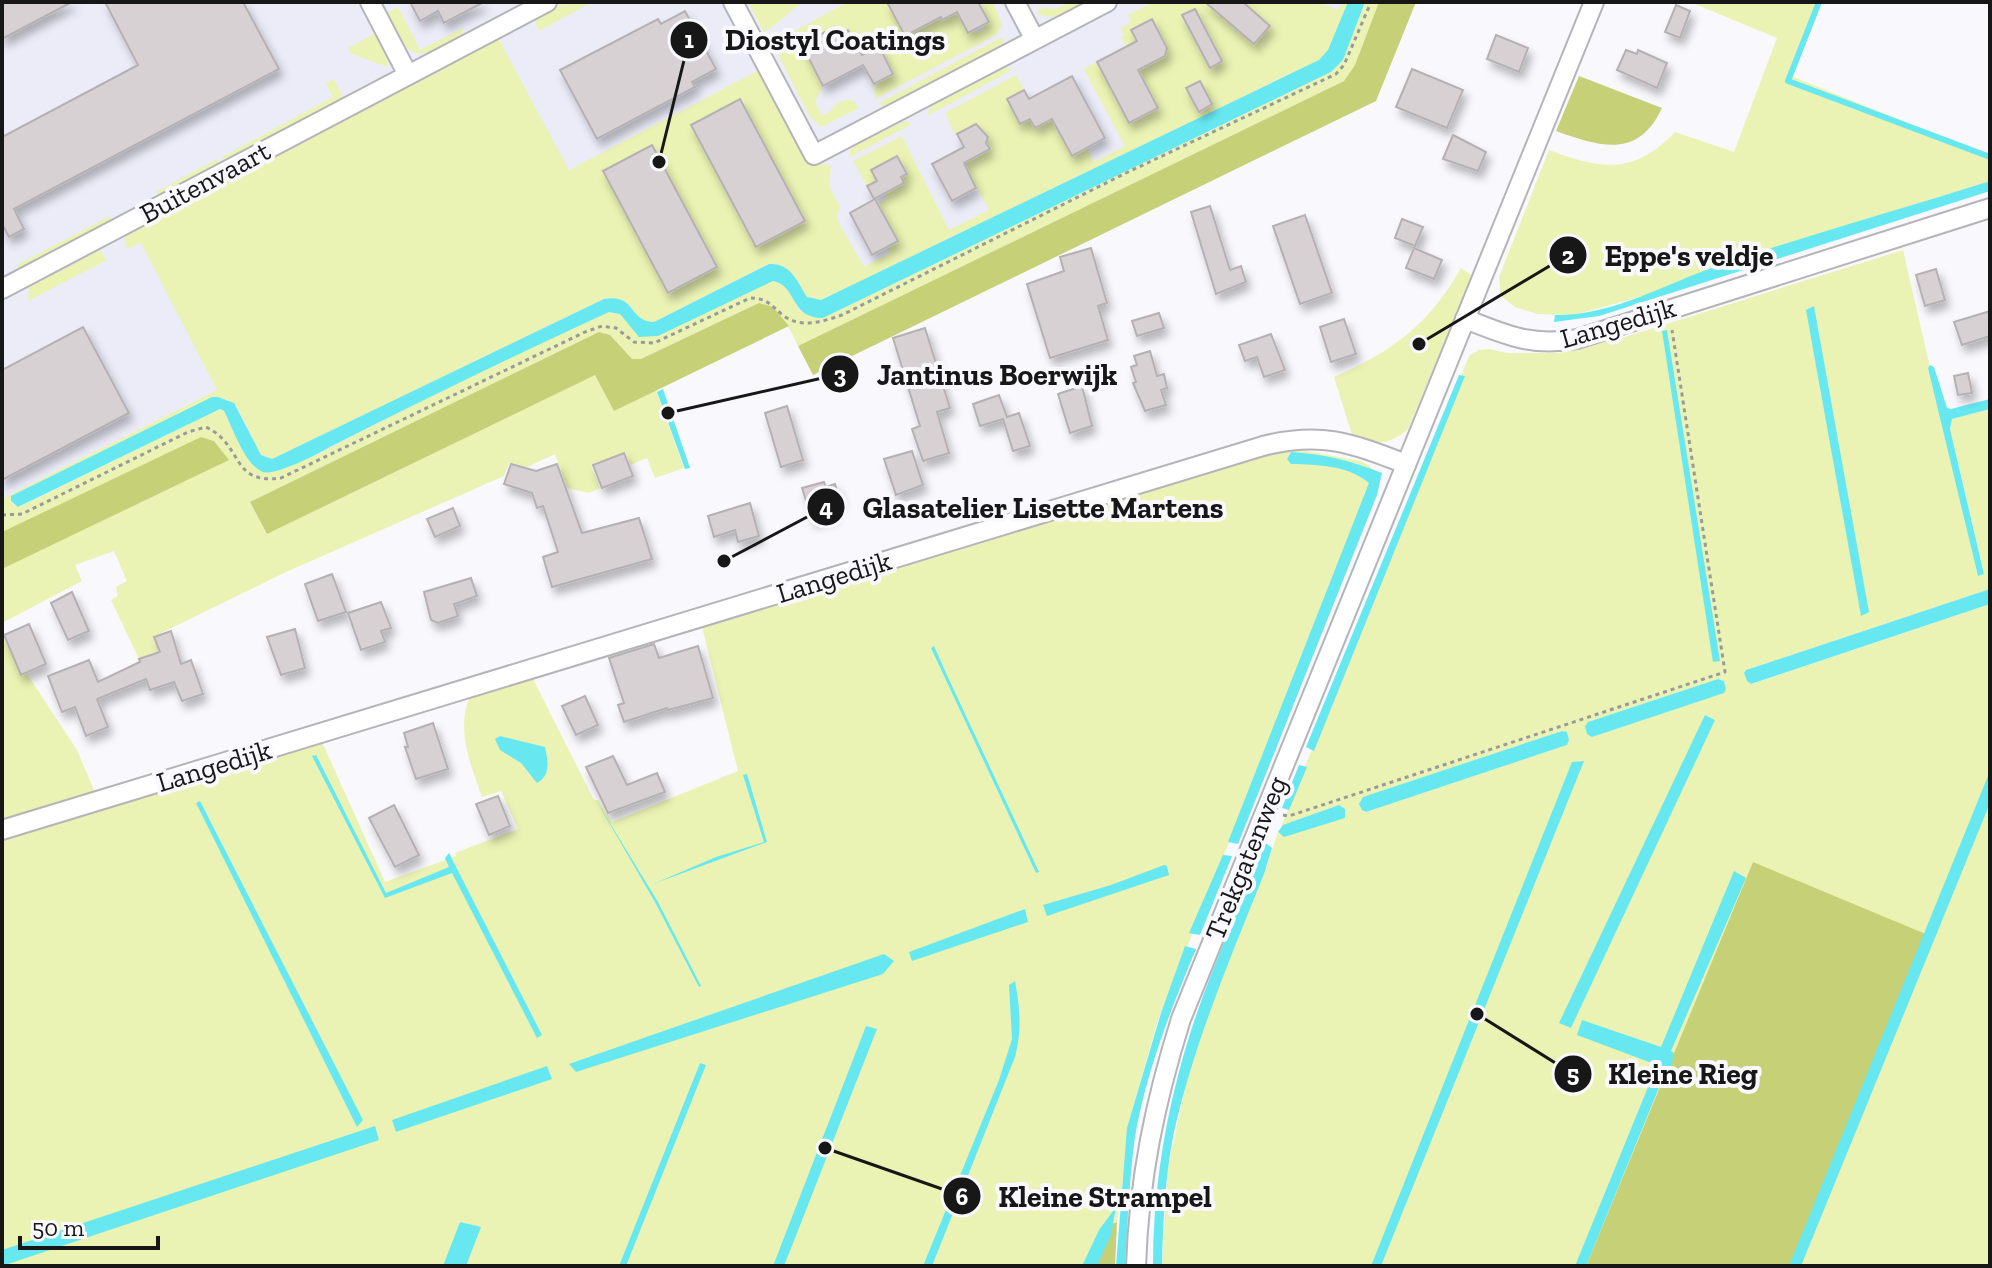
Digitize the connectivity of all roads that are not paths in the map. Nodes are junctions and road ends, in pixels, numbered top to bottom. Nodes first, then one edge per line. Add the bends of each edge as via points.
1 (370, 2) edge
2 (547, 2) edge
3 (733, 2) edge
4 (1015, 2) edge
5 (1107, 2) edge
6 (1594, 2) edge
7 (1034, 38) junction
8 (408, 75) junction
9 (1990, 208) edge
10 (2, 289) edge
11 (1465, 319) junction
12 (1406, 464) junction
13 (2, 830) edge
14 (1136, 1266) edge

1 - 8 street
2 - 8 street, Buitenvaart
3 - 7 street via 814,155
4 - 7 street
5 - 7 street
6 - 11 street
8 - 10 street, Buitenvaart
9 - 11 street, Langedijk via 1577,339 1539,343
11 - 12 street
12 - 13 street, Langedijk via 1317,438 1263,446
12 - 14 street, Trekgatenweg via 1181,1019 1144,1165

